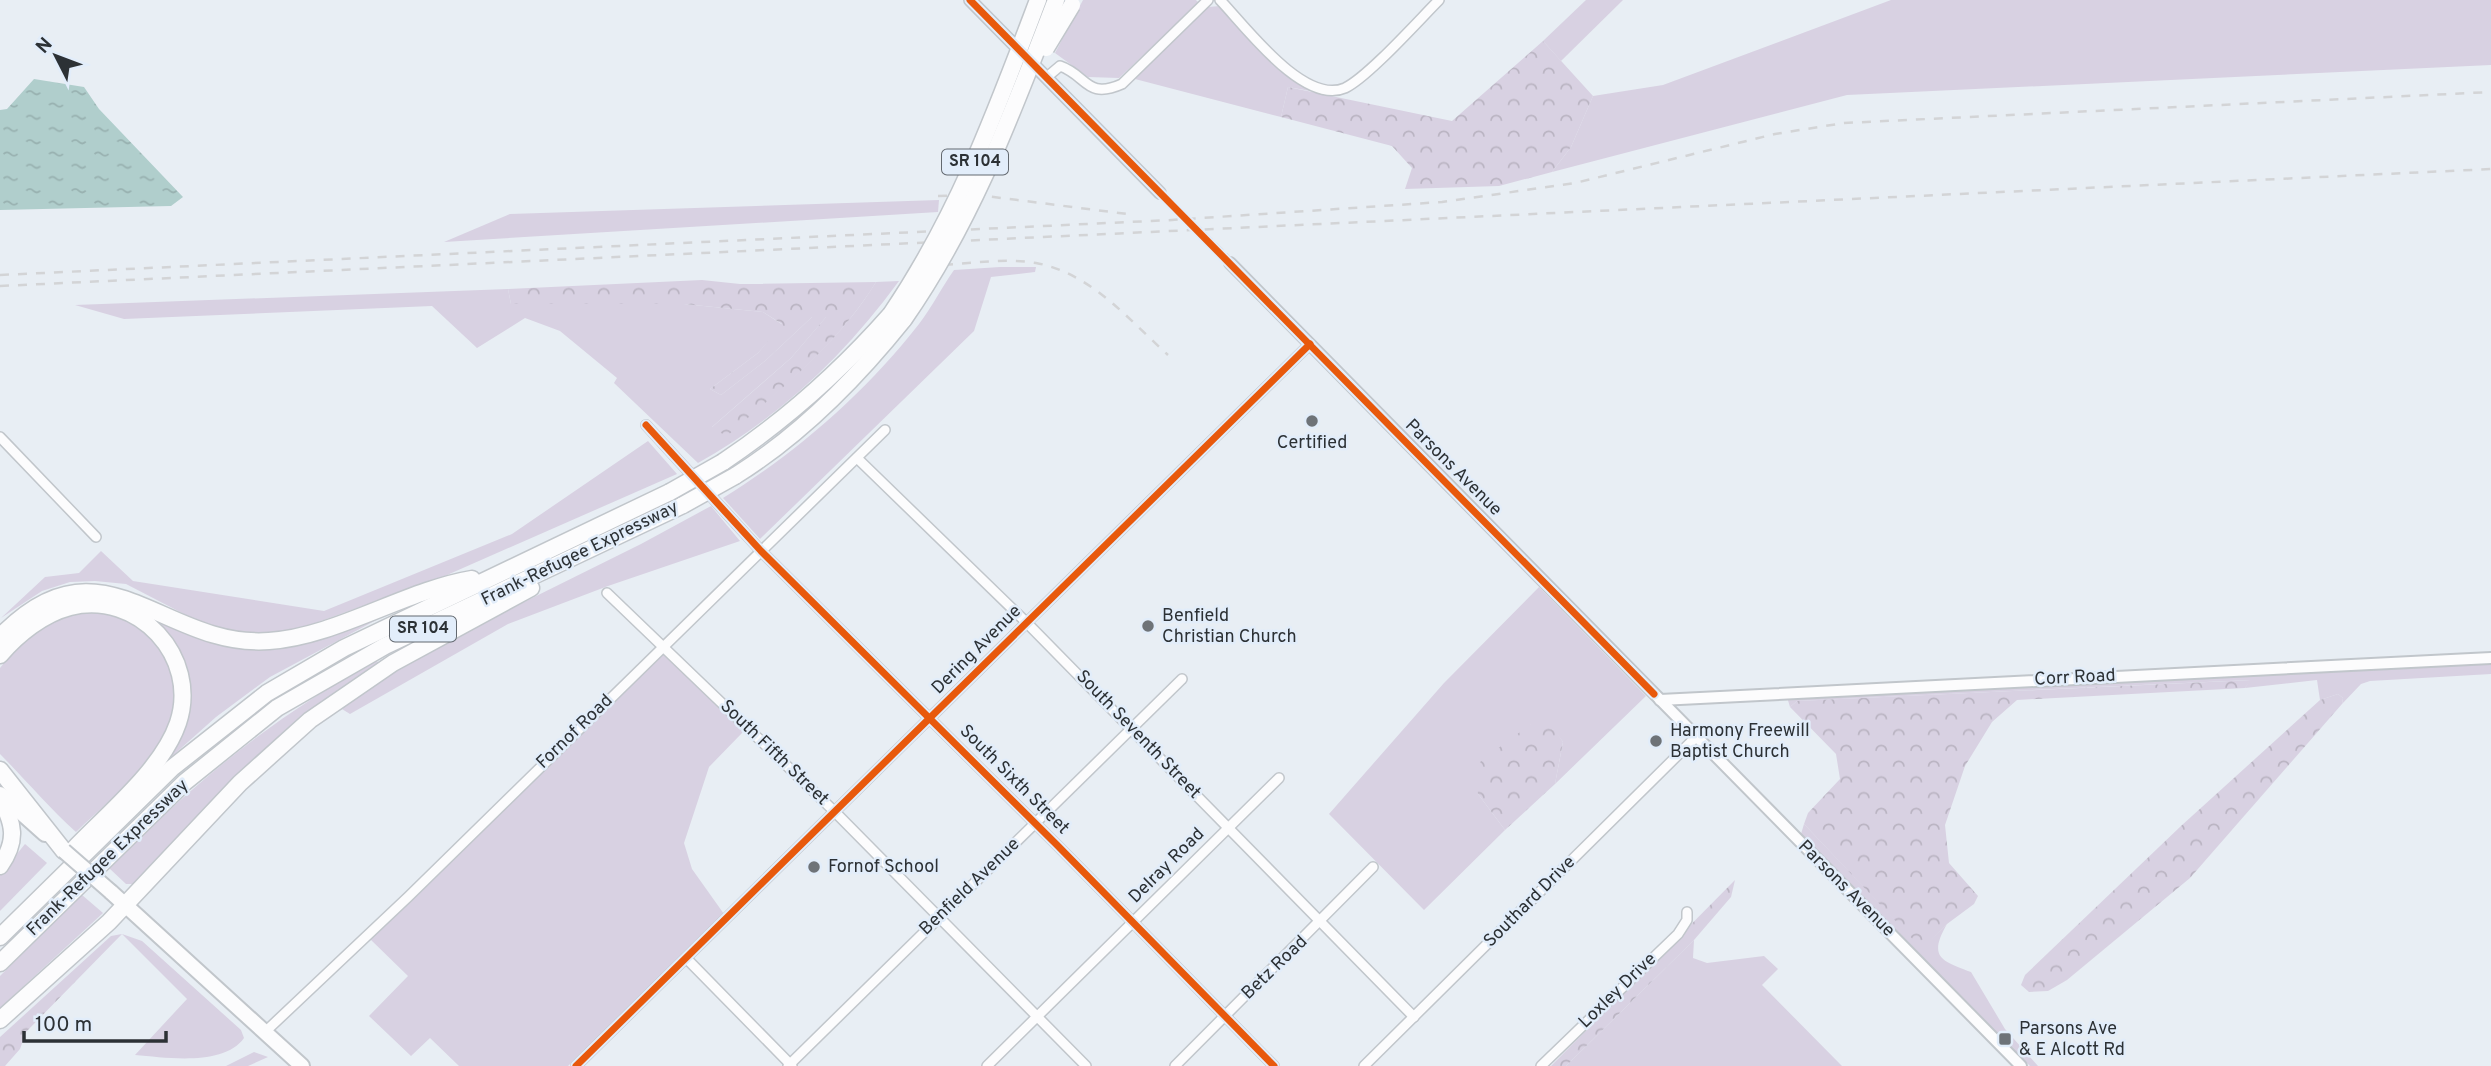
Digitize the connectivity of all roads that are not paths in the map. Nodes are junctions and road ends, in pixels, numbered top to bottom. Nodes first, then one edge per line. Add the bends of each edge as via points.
1 (970, 0) edge
2 (1028, 0) edge
3 (1038, 0) edge
4 (1208, 0) edge
5 (1220, 0) edge
6 (1439, 0) edge
7 (1068, 2) edge
8 (1047, 77) junction
9 (985, 136) junction
10 (1160, 193) tunnel mouth
11 (1230, 263) tunnel mouth
12 (898, 316) junction
13 (1310, 344) junction
14 (646, 425) dead end
15 (885, 430) dead end
16 (0, 437) edge
17 (857, 458) junction
18 (96, 537) dead end
19 (596, 548) junction
20 (761, 551) junction
21 (492, 576) junction
22 (607, 593) dead end
23 (1027, 623) junction
24 (0, 636) edge
25 (664, 645) junction
26 (0, 655) edge
27 (2491, 658) edge
28 (1182, 679) dead end
29 (1660, 700) junction
30 (930, 719) junction
31 (1132, 729) junction
32 (1696, 737) junction
33 (0, 769) edge
34 (1279, 778) dead end
35 (0, 796) edge
36 (835, 812) junction
37 (1035, 824) junction
38 (41, 825) junction
39 (1228, 828) junction
40 (64, 852) joint
41 (0, 866) edge
42 (1373, 867) dead end
43 (125, 905) junction
44 (1687, 912) dead end
45 (940, 917) junction
46 (1132, 922) junction
47 (1322, 922) junction
48 (0, 927) edge
49 (0, 937) edge
50 (686, 958) junction
51 (0, 963) edge
52 (1038, 1017) junction
53 (1225, 1017) junction
54 (1415, 1017) junction
55 (0, 1020) edge
56 (265, 1032) junction
57 (790, 1065) edge
58 (302, 1066) edge
59 (576, 1066) edge
60 (987, 1066) edge
61 (1086, 1066) edge
62 (1175, 1066) edge
63 (1274, 1066) edge
64 (1364, 1066) edge
65 (1541, 1066) edge
66 (2021, 1066) edge

1 - 8 street
2 - 9 highway, bridge
3 - 9 highway, Frank-Refugee Expressway / SR 104, bridge
4 - 8 street via 1122,84 1111,89 1091,88 1060,66
5 - 6 street via 1287,70 1325,90 1343,89 1358,79
7 - 12 highway, Frank-Refugee Expressway / SR 104, bridge via 1021,90 970,212 946,256
8 - 10 street
9 - 12 highway, Frank-Refugee Expressway / SR 104, bridge via 946,226
11 - 13 street, Parsons Avenue
12 - 19 highway, Frank-Refugee Expressway / SR 104, bridge via 834,398 790,438 735,476
12 - 21 highway, Frank-Refugee Expressway / SR 104, bridge via 824,386 723,462
13 - 23 street, Dering Avenue
13 - 29 street, Parsons Avenue
14 - 20 street, South Sixth Street
15 - 17 street, Fornof Road
16 - 18 street
17 - 20 street, Fornof Road
17 - 23 street, South Seventh Street
19 - 43 highway via 495,610 393,663 329,706 240,783
19 - 51 highway, Frank-Refugee Expressway / SR 104 via 385,646 277,708 185,782
20 - 25 street, Fornof Road
20 - 30 street, South Sixth Street
21 - 24 highway via 452,582 367,614 270,641 206,633 107,592 49,599
21 - 49 highway, Frank-Refugee Expressway / SR 104 via 315,663 247,707 172,768
22 - 25 street, South Fifth Street
23 - 30 street, Dering Avenue
23 - 31 street, South Seventh Street
25 - 36 street, South Fifth Street
25 - 56 street, Fornof Road
26 - 48 highway via 30,628 61,610 94,604 115,607 145,621 169,646 184,696 178,724 155,764
27 - 29 street, Corr Road
28 - 31 street, Benfield Avenue
29 - 32 street, Parsons Avenue
30 - 36 street, Dering Avenue
30 - 37 street, South Sixth Street
31 - 37 street, Benfield Avenue
31 - 39 street, South Seventh Street
32 - 54 street, Southard Drive
32 - 66 street, Parsons Avenue
33 - 38 highway
34 - 39 street, Delray Road
35 - 38 main road
35 - 41 highway via 13,830 12,846
36 - 45 street, South Fifth Street
36 - 50 street, Dering Avenue
37 - 45 street, Benfield Avenue
37 - 46 street, South Sixth Street
38 - 40 highway
39 - 46 street, Delray Road
39 - 47 street, South Seventh Street
40 - 43 main road, bridge
42 - 47 street, Betz Road
43 - 55 highway
43 - 56 main road
44 - 65 street, Loxley Drive via 1688,920 1678,934
45 - 52 street, South Fifth Street
45 - 57 street, Benfield Avenue
46 - 52 street, Delray Road
46 - 53 street, South Sixth Street
47 - 53 street, Betz Road
47 - 54 street, South Seventh Street
50 - 57 street
50 - 59 street, Dering Avenue
52 - 60 street, Delray Road
52 - 61 street, South Fifth Street
53 - 62 street, Betz Road
53 - 63 street, South Sixth Street
54 - 64 street, Southard Drive
56 - 58 main road

